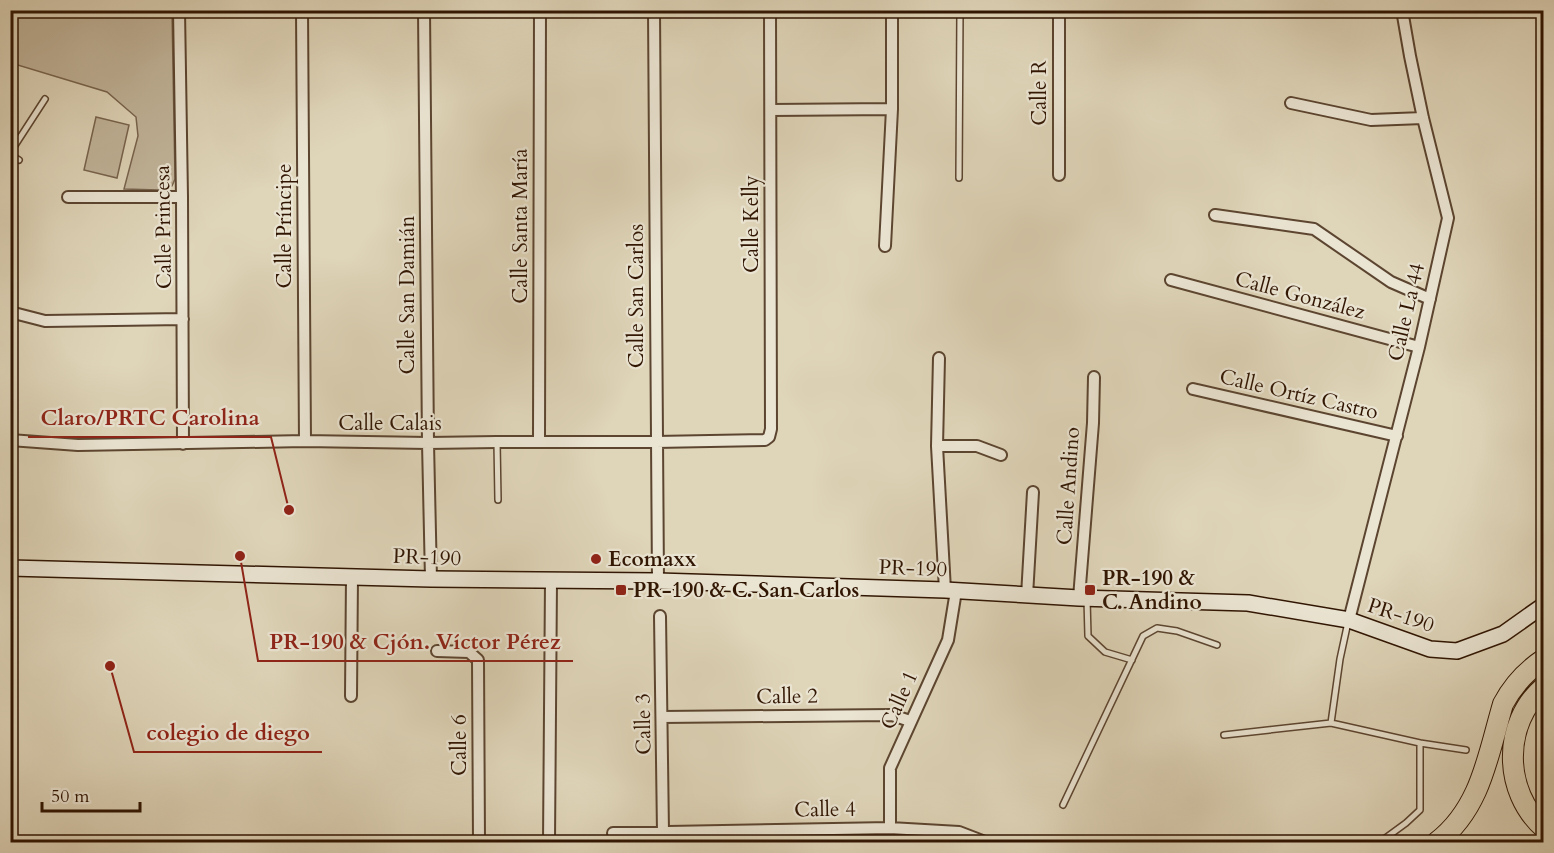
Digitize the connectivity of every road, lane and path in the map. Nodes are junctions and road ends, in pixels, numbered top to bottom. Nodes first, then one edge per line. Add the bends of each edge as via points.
1 (179, 10) edge
2 (302, 10) edge
3 (424, 10) edge
4 (540, 10) edge
5 (654, 10) edge
6 (770, 10) edge
7 (892, 10) edge
8 (960, 10) edge
9 (1059, 10) edge
10 (1402, 10) edge
11 (45, 99) dead end
12 (1291, 103) dead end
13 (892, 109) junction
14 (771, 110) junction
15 (1423, 118) junction
16 (10, 154) edge
17 (19, 160) dead end
18 (1059, 175) dead end
19 (959, 178) dead end
20 (68, 196) dead end
21 (182, 197) junction
22 (1215, 215) dead end
23 (885, 246) dead end
24 (1171, 280) dead end
25 (1430, 300) junction
26 (10, 312) edge
27 (183, 319) junction
28 (1419, 347) junction
29 (939, 358) dead end
30 (1094, 378) dead end
31 (1192, 389) dead end
32 (1397, 436) junction
33 (769, 438) joint
34 (10, 440) edge
35 (305, 441) junction
36 (539, 441) junction
37 (497, 442) junction
38 (656, 442) junction
39 (428, 443) junction
40 (183, 444) junction
41 (937, 446) junction
42 (1001, 455) dead end
43 (1033, 492) dead end
44 (498, 500) dead end
45 (10, 568) edge
46 (352, 576) junction
47 (431, 579) junction
48 (551, 581) junction
49 (658, 582) junction
50 (950, 591) junction
51 (1027, 596) junction
52 (1083, 598) junction
53 (1544, 605) edge
54 (660, 616) dead end
55 (1349, 620) junction
56 (1217, 645) dead end
57 (437, 651) dead end
58 (1544, 659) edge
59 (1132, 660) junction
60 (1544, 687) edge
61 (351, 696) dead end
62 (662, 717) junction
63 (910, 721) junction
64 (1331, 723) junction
65 (1224, 735) dead end
66 (1420, 742) junction
67 (1466, 750) dead end
68 (1063, 805) dead end
69 (890, 828) junction
70 (1544, 828) edge
71 (663, 832) junction
72 (613, 833) dead end
73 (479, 843) edge
74 (549, 843) edge
75 (985, 843) edge
76 (1380, 843) edge
77 (1437, 843) edge

1 - 21 street, Calle Princesa
2 - 35 street, Calle Príncipe
3 - 39 street, Calle San Damián
4 - 36 street, Calle Santa María
5 - 38 street, Calle San Carlos
6 - 14 street, Calle Kelly
7 - 13 street
8 - 19 lane
9 - 18 street, Calle R
10 - 15 street, Calle La 44
11 - 16 lane
12 - 15 street via 1371,120
13 - 14 street
13 - 23 street
14 - 33 street, Calle Kelly
15 - 25 street, Calle La 44 via 1448,218
16 - 17 lane
20 - 21 street
21 - 27 street, Calle Princesa
22 - 25 street via 1314,229 1391,282
24 - 28 street, Calle González
25 - 28 street, Calle La 44
26 - 27 street via 45,321
27 - 40 street, Calle Princesa
28 - 32 street, Calle La 44
29 - 41 street, Calle 1
30 - 52 street, Calle Andino
31 - 32 street, Calle Ortíz Castro
32 - 55 street, Calle La 44
33 - 38 street, Calle Calais
34 - 40 street, Calle Calais via 78,445
35 - 39 street, Calle Calais
35 - 40 street, Calle Calais
36 - 37 street, Calle Calais
36 - 38 street, Calle Calais
37 - 39 street, Calle Calais
37 - 44 lane
38 - 49 street, Calle San Carlos
39 - 47 street, Calle San Damián
41 - 42 street via 976,446
41 - 50 street, Calle 1
43 - 51 street
45 - 46 street, PR-190 / PR-190
46 - 47 street, PR-190 / PR-190
46 - 61 street
47 - 48 street, PR-190 / PR-190
48 - 49 street, PR-190 / PR-190
48 - 74 street
49 - 50 street, PR-190 / PR-190
50 - 51 street, PR-190 / PR-190
50 - 63 street, Calle 1 via 948,640
51 - 52 street, PR-190 / PR-190
52 - 55 street, PR-190 / PR-190 via 1248,603
52 - 59 lane via 1088,636 1105,652
53 - 55 street, PR-190 / PR-190 via 1503,634 1457,651 1430,649
54 - 62 street, Calle 3
55 - 64 lane
56 - 59 lane via 1157,628 1143,636
57 - 73 street, Calle 6 via 469,652 478,660
58 - 77 highway via 1509,692 1472,801
59 - 68 lane
60 - 70 highway via 1524,711 1515,732 1513,752 1523,802
62 - 63 street, Calle 2 via 892,715
62 - 71 street, Calle 3
63 - 69 street, Calle 1 via 890,768
64 - 65 lane
64 - 66 lane
66 - 67 lane
66 - 76 lane via 1420,810
69 - 71 street, Calle 4
69 - 75 street, Calle 4 via 959,832
71 - 72 street, Calle 4

